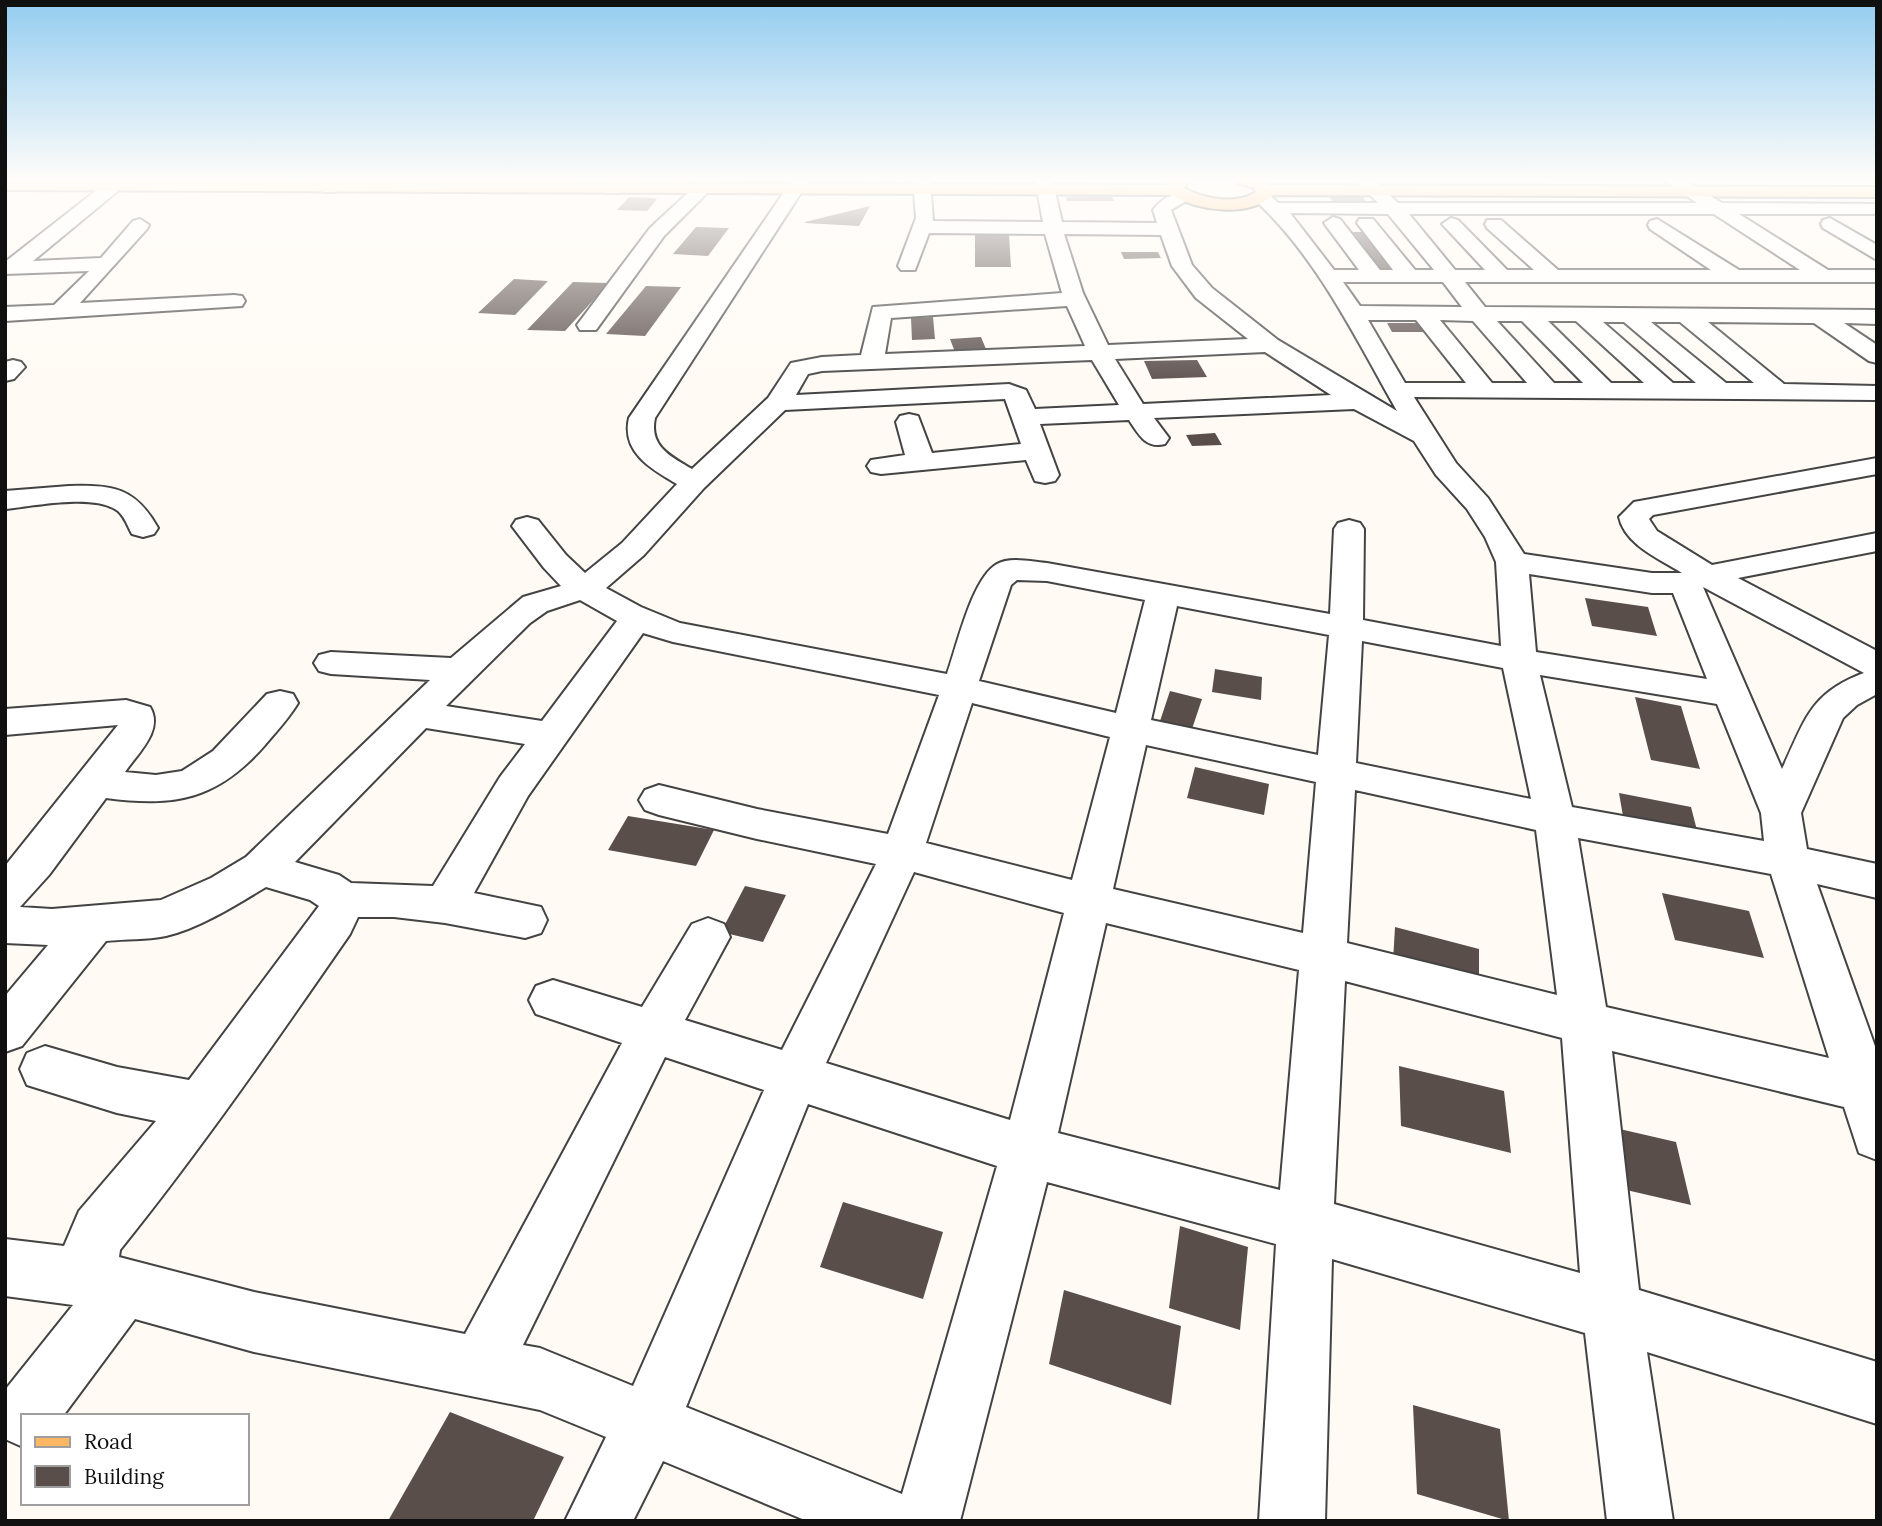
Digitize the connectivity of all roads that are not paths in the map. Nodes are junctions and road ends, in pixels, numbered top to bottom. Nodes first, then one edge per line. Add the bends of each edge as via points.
1 (31, 250) edge
2 (119, 250) edge
3 (643, 250) edge
4 (753, 250) edge
5 (914, 250) edge
6 (1060, 250) edge
7 (1176, 250) edge
8 (1313, 250) edge
9 (1339, 250) edge
10 (1388, 250) edge
11 (1430, 250) edge
12 (1477, 250) edge
13 (1524, 250) edge
14 (1688, 250) edge
15 (1783, 250) edge
16 (1743, 254) dead end
17 (1838, 257) dead end
18 (107, 264) junction
19 (908, 266) dead end
20 (8, 268) edge
21 (1502, 275) junction
22 (1552, 275) junction
23 (1409, 276) junction
24 (1778, 276) junction
25 (1823, 276) junction
26 (1875, 282) edge
27 (1458, 284) junction
28 (1732, 286) junction
29 (1348, 289) junction
30 (1847, 295) junction
31 (1075, 299) junction
32 (234, 301) dead end
33 (60, 311) junction
34 (1422, 313) junction
35 (1478, 313) junction
36 (5, 314) edge
37 (1528, 314) junction
38 (1629, 314) junction
39 (1582, 315) junction
40 (1685, 315) junction
41 (1756, 315) junction
42 (1818, 316) junction
43 (1877, 316) edge
44 (588, 325) dead end
45 (1709, 335) junction
46 (1850, 338) junction
47 (1270, 345) junction
48 (1102, 353) junction
49 (1877, 356) edge
50 (872, 362) junction
51 (1484, 389) junction
52 (1603, 389) junction
53 (1398, 390) junction
54 (1547, 390) junction
55 (1666, 390) junction
56 (1778, 391) junction
57 (1721, 392) junction
58 (1877, 393) edge
59 (1358, 401) junction
60 (778, 403) junction
61 (1133, 411) junction
62 (1025, 417) junction
63 (909, 422) dead end
64 (1424, 436) junction
65 (1156, 438) dead end
66 (921, 462) junction
67 (881, 466) dead end
68 (1877, 466) edge
69 (694, 482) junction
70 (5, 500) edge
71 (527, 526) dead end
72 (144, 528) dead end
73 (1349, 529) dead end
74 (1877, 542) edge
75 (1513, 562) junction
76 (1696, 579) junction
77 (587, 588) junction
78 (1163, 595) junction
79 (635, 619) junction
80 (1346, 629) junction
81 (1519, 660) junction
82 (331, 663) dead end
83 (1877, 665) edge
84 (459, 670) junction
85 (1877, 681) edge
86 (961, 690) junction
87 (1733, 695) junction
88 (280, 703) dead end
89 (418, 714) junction
90 (5, 722) edge
91 (1133, 729) junction
92 (551, 735) junction
93 (1337, 772) junction
94 (97, 783) junction
95 (659, 800) dead end
96 (1781, 813) junction
97 (1555, 819) junction
98 (902, 853) junction
99 (1788, 861) junction
100 (261, 869) junction
101 (1877, 881) edge
102 (5, 895) edge
103 (343, 900) junction
104 (1089, 901) junction
105 (445, 905) junction
106 (525, 920) dead end
107 (94, 923) junction
108 (5, 925) edge
109 (708, 937) dead end
110 (1322, 956) junction
111 (553, 1000) dead end
112 (1585, 1023) junction
113 (5, 1031) edge
114 (653, 1032) junction
115 (45, 1069) dead end
116 (794, 1078) junction
117 (1871, 1091) edge
118 (199, 1106) junction
119 (1877, 1135) edge
120 (1028, 1151) junction
121 (1305, 1224) junction
122 (5, 1267) edge
123 (108, 1284) junction
124 (1612, 1311) junction
125 (480, 1367) junction
126 (1877, 1393) edge
127 (24, 1414) edge
128 (21, 1419) edge
129 (649, 1421) junction
130 (5, 1439) edge
131 (598, 1521) edge
132 (887, 1521) edge
133 (927, 1521) edge
134 (1292, 1521) edge
135 (1640, 1521) edge

1 - 20 street
2 - 18 street
3 - 44 street
4 - 69 street via 637,430 652,456
5 - 19 street
6 - 31 street
7 - 47 street via 1196,284
8 - 29 street
9 - 29 street
10 - 23 street
11 - 27 street
12 - 21 street
13 - 22 street
14 - 28 street
15 - 25 street
16 - 24 street
17 - 26 street
18 - 20 street
18 - 33 street
21 - 22 street
21 - 27 street
22 - 28 street via 1705,276
23 - 27 street
23 - 29 street
24 - 25 street
24 - 28 street
25 - 26 street
25 - 30 street
26 - 30 street
27 - 28 street
27 - 29 street
27 - 35 street
28 - 30 street
28 - 41 street
29 - 34 street
29 - 53 street
30 - 43 street
31 - 48 street
31 - 50 street via 881,312
32 - 33 street
33 - 36 street
34 - 35 street
34 - 51 street
35 - 37 street
35 - 54 street
37 - 39 street
37 - 52 street
38 - 39 street
38 - 40 street
38 - 57 street
39 - 55 street
40 - 41 street
40 - 45 street
41 - 42 street
42 - 43 street
42 - 46 street
45 - 46 street
45 - 56 street
46 - 49 street
47 - 48 street
47 - 59 street
48 - 50 street
48 - 61 street
50 - 60 street via 799,368
51 - 53 street
51 - 54 street
52 - 54 street
52 - 55 street
53 - 64 street
55 - 57 street
56 - 57 street
56 - 58 street
59 - 61 street
59 - 64 street
60 - 62 street via 998,390 1017,395
60 - 69 street
61 - 62 street
61 - 65 street
62 - 66 street via 1041,463
63 - 66 street
64 - 75 street via 1478,504
66 - 67 street
68 - 76 street via 1637,512 1636,526
69 - 77 street via 633,549
70 - 72 street via 102,496 129,505
71 - 77 street via 565,572
73 - 80 street
74 - 76 street
75 - 76 street via 1652,583
75 - 81 street
76 - 83 street
76 - 87 street
77 - 79 street
77 - 84 street via 535,604
78 - 80 street
78 - 86 street via 1047,572 1009,570 996,582
78 - 91 street
79 - 86 street via 722,643
79 - 92 street
80 - 81 street
80 - 93 street
81 - 87 street
81 - 97 street
82 - 84 street
84 - 89 street
85 - 96 street via 1857,688 1828,712
86 - 91 street
86 - 98 street
87 - 96 street
88 - 94 street via 223,766 205,779 181,788 155,789
89 - 92 street
89 - 100 street
90 - 94 street via 126,712 138,716 137,727
91 - 93 street
91 - 104 street
92 - 105 street via 514,787
93 - 97 street
93 - 110 street
94 - 102 street
95 - 98 street
96 - 99 street
97 - 99 street
97 - 112 street
98 - 104 street
98 - 116 street
99 - 101 street
99 - 117 street
100 - 103 street via 324,887
100 - 107 street via 166,918
103 - 105 street
103 - 118 street via 334,921
104 - 110 street
104 - 120 street
105 - 106 street
107 - 108 street
107 - 113 street
109 - 114 street
110 - 112 street
110 - 121 street
111 - 114 street
112 - 117 street
112 - 124 street
114 - 116 street
114 - 125 street
115 - 118 street via 117,1090
116 - 120 street
116 - 129 street
117 - 119 street
118 - 123 street via 99,1231 90,1253
120 - 121 street
120 - 133 street
121 - 124 street
121 - 134 street
122 - 123 street
123 - 125 street via 254,1322
123 - 127 street
124 - 126 street
124 - 135 street
125 - 129 street via 540,1379
128 - 130 street
129 - 131 street
129 - 132 street

